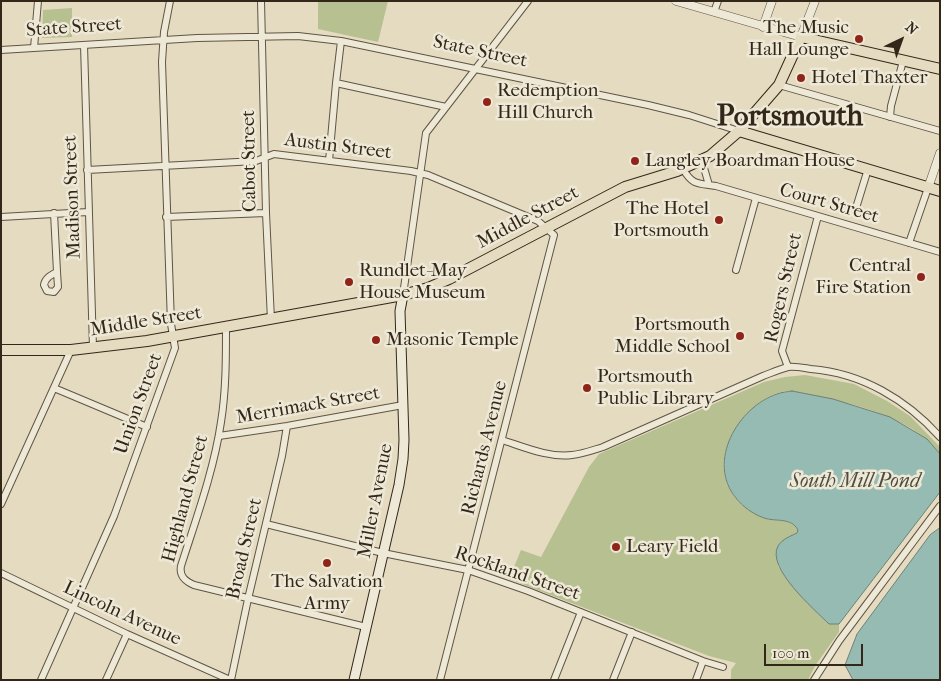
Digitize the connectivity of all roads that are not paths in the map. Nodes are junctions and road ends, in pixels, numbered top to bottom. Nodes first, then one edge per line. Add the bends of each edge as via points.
1 (38, 1) edge
2 (170, 1) edge
3 (261, 1) edge
4 (528, 1) edge
5 (676, 1) edge
6 (718, 1) edge
7 (772, 1) edge
8 (815, 1) edge
9 (714, 12) junction
10 (763, 27) junction
11 (262, 36) junction
12 (801, 37) junction
13 (163, 39) junction
14 (342, 41) junction
15 (84, 45) junction
16 (34, 48) junction
17 (1, 50) edge
18 (903, 61) junction
19 (475, 69) junction
20 (940, 69) edge
21 (336, 83) junction
22 (780, 85) junction
23 (446, 107) junction
24 (752, 117) junction
25 (890, 117) junction
26 (739, 130) junction
27 (940, 131) edge
28 (765, 138) junction
29 (940, 154) edge
30 (265, 158) junction
31 (329, 161) junction
32 (702, 161) junction
33 (165, 165) junction
34 (683, 169) junction
35 (868, 169) junction
36 (87, 170) junction
37 (419, 172) junction
38 (710, 185) junction
39 (928, 188) junction
40 (940, 191) edge
41 (756, 198) junction
42 (856, 208) dead end
43 (88, 212) junction
44 (54, 213) junction
45 (266, 213) junction
46 (818, 216) junction
47 (1, 217) edge
48 (166, 217) junction
49 (545, 228) junction
50 (910, 243) junction
51 (940, 252) edge
52 (736, 270) dead end
53 (57, 272) dead end
54 (403, 295) junction
55 (272, 320) junction
56 (226, 327) junction
57 (173, 337) junction
58 (93, 348) junction
59 (1, 350) edge
60 (70, 350) junction
61 (788, 367) junction
62 (54, 388) junction
63 (403, 405) junction
64 (287, 426) junction
65 (147, 427) junction
66 (219, 436) junction
67 (940, 437) edge
68 (502, 440) junction
69 (1, 504) edge
70 (940, 506) edge
71 (266, 524) junction
72 (383, 553) junction
73 (468, 570) junction
74 (1, 572) edge
75 (248, 599) junction
76 (74, 608) junction
77 (581, 612) junction
78 (366, 628) junction
79 (632, 632) junction
80 (127, 634) junction
81 (703, 661) junction
82 (723, 667) dead end
83 (41, 680) edge
84 (106, 680) edge
85 (231, 680) edge
86 (354, 680) edge
87 (440, 680) edge
88 (554, 680) edge
89 (613, 680) edge
90 (696, 680) edge
91 (814, 680) edge

1 - 16 street
2 - 13 street, Union Street
3 - 11 street, Cabot Street
4 - 19 street
5 - 9 street
6 - 9 street
7 - 10 street
8 - 12 street
9 - 10 street
10 - 12 street
11 - 13 street, State Street
11 - 14 street, State Street via 310,36
11 - 30 street, Cabot Street
12 - 18 main road
12 - 22 main road, Middle Street
13 - 15 street, State Street
13 - 33 street, Union Street
14 - 19 street, State Street
14 - 21 street
15 - 16 street, State Street
15 - 36 street, Madison Street
16 - 17 street, State Street
18 - 20 main road
18 - 25 street
19 - 23 street
19 - 26 street, State Street via 648,105
21 - 23 street
21 - 31 street
22 - 24 main road, Middle Street
22 - 25 street
23 - 37 street via 426,133
24 - 26 main road, Middle Street
24 - 28 main road via 750,126
25 - 27 street
26 - 28 main road, State Street
26 - 32 main road, Middle Street via 722,148
28 - 35 main road, State Street
29 - 39 street
30 - 31 street, Austin Street via 274,154
30 - 33 street, Austin Street
30 - 45 street, Cabot Street
31 - 37 street, Austin Street
32 - 34 main road, Middle Street
32 - 38 street
33 - 36 street, Austin Street
33 - 48 street, Union Street
34 - 38 street, Court Street via 694,183
34 - 49 main road, Middle Street via 625,187
35 - 39 main road, State Street
35 - 42 street
36 - 43 street, Madison Street
37 - 49 street, Austin Street via 538,221
37 - 54 street
38 - 41 street, Court Street
39 - 40 main road, State Street
39 - 50 street
41 - 46 street, Court Street
41 - 52 street
43 - 44 street
43 - 58 street, Madison Street
44 - 47 street
44 - 53 street
45 - 48 street
45 - 55 street, Cabot Street
46 - 50 street, Court Street
46 - 61 street, Rogers Street via 782,351
48 - 57 street, Union Street
49 - 54 main road, Middle Street via 442,282
49 - 68 street, Richards Avenue via 554,238
50 - 51 street, Court Street
54 - 55 main road, Middle Street
54 - 63 main road, Miller Avenue via 400,311
55 - 56 main road, Middle Street
56 - 57 main road, Middle Street
56 - 66 street, Highland Street
57 - 58 main road, Middle Street
57 - 65 street, Union Street via 175,348
58 - 60 main road, Middle Street
59 - 60 main road, Middle Street
60 - 62 street
61 - 67 street via 830,372 871,385 891,395
61 - 68 street via 585,453 550,454
62 - 65 street
62 - 69 street
63 - 64 street, Merrimack Street
63 - 72 main road, Miller Avenue via 402,465
64 - 66 street, Merrimack Street
64 - 71 street, Broad Street
65 - 76 street, Union Street via 114,516
66 - 75 street, Highland Street via 180,571 184,579 194,585
68 - 73 street, Richards Avenue
70 - 91 street via 839,641
71 - 72 street, Rockland Street
71 - 75 street, Broad Street
72 - 73 street, Rockland Street
72 - 78 main road, Miller Avenue
73 - 77 street, Rockland Street
73 - 87 street, Richards Avenue
74 - 76 street, Lincoln Avenue
75 - 78 street, Highland Street
75 - 85 street, Broad Street
76 - 80 street, Lincoln Avenue
76 - 83 street, Union Street
77 - 79 street, Rockland Street
77 - 88 street
78 - 86 main road, Miller Avenue
79 - 81 street, Rockland Street
79 - 89 street
80 - 84 street
80 - 85 street, Lincoln Avenue
81 - 82 street, Rockland Street
81 - 90 street

